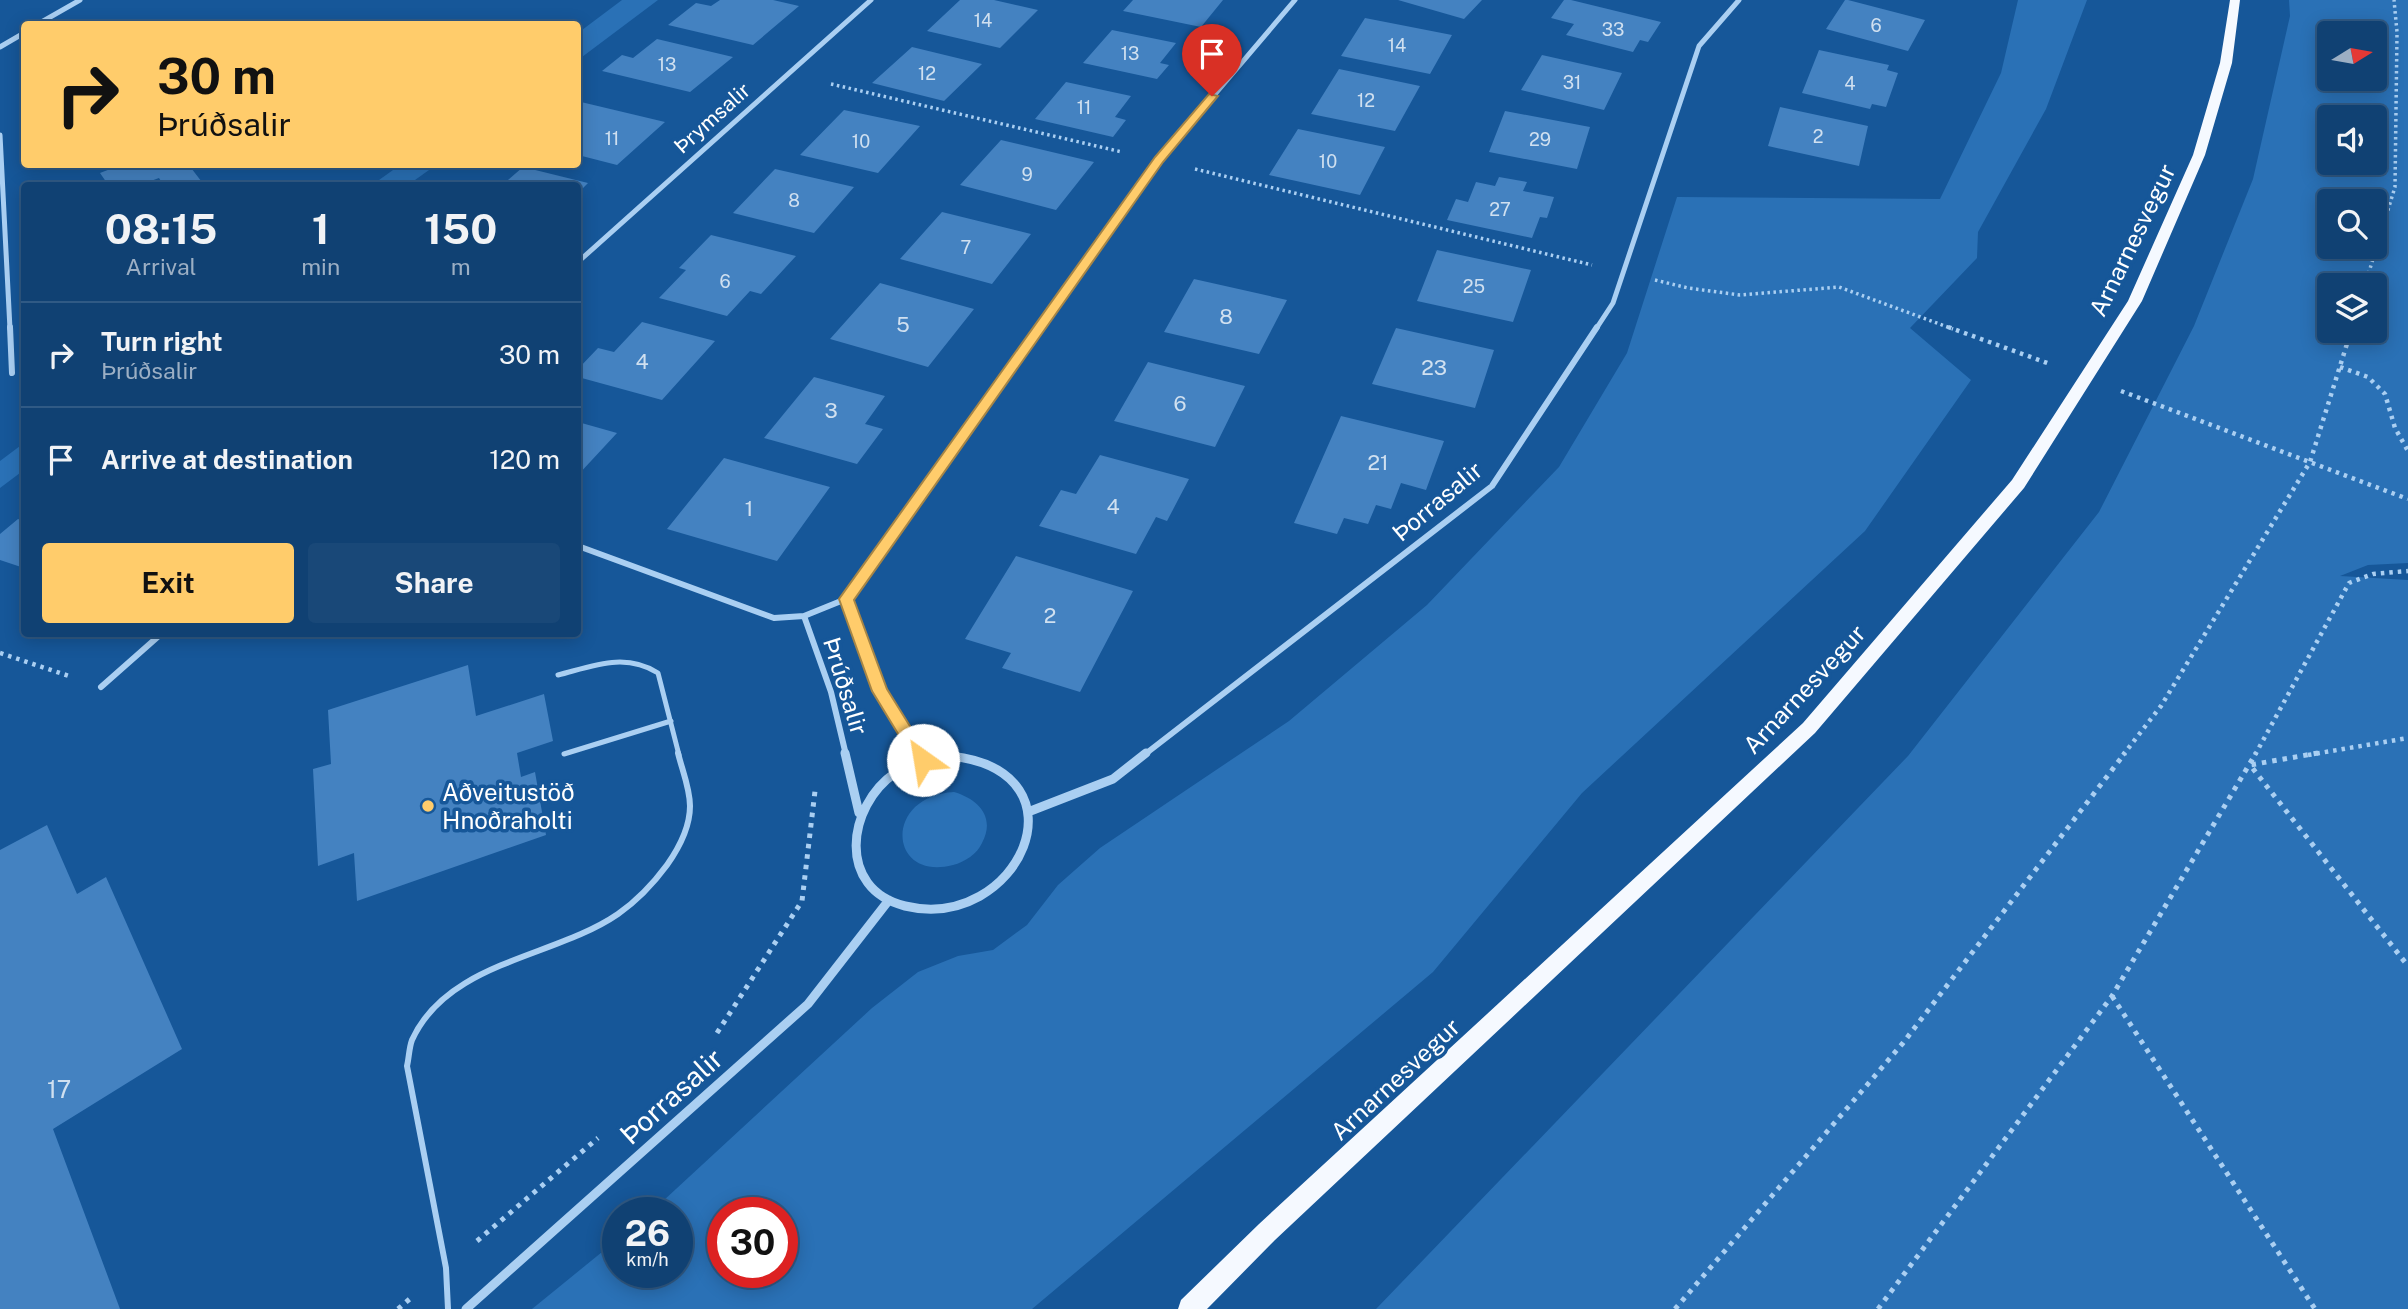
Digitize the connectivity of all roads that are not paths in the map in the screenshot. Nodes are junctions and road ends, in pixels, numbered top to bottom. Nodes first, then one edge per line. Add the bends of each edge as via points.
1 (80, 0) edge
2 (871, 0) edge
3 (1295, 0) edge
4 (1739, 0) edge
5 (2235, 0) edge
6 (43, 21) edge
7 (21, 35) edge
8 (0, 47) edge
9 (0, 135) edge
10 (581, 259) edge
11 (12, 373) dead end
12 (581, 547) edge
13 (846, 599) junction
14 (804, 616) junction
15 (158, 637) edge
16 (558, 675) dead end
17 (101, 687) road end
18 (671, 721) junction
19 (564, 754) dead end
20 (923, 760) junction
21 (1028, 812) junction
22 (859, 813) junction
23 (889, 900) junction
24 (448, 1309) edge
25 (466, 1309) edge
26 (1190, 1309) edge

1 - 6 street
2 - 10 street, Þrymsalir
3 - 13 street, Þrúðsalir via 1159,160
4 - 21 street, Þorrasalir via 1699,46 1613,303 1492,486 1113,779
5 - 26 main road, Arnarnesvegur via 2226,64 2199,155 2135,301 2018,484 1809,728
7 - 8 street
9 - 11 street
12 - 14 street via 775,618
13 - 14 street, Þrúðsalir
13 - 20 street, Þrúðsalir via 880,691
14 - 22 street, Þrúðsalir via 831,691
15 - 17 street
16 - 18 lane via 621,660 647,664 658,673
18 - 19 lane
18 - 24 lane via 690,804 685,834 670,864 646,893 619,915 446,995 426,1015 412,1040 407,1066 446,1268
20 - 21 street via 951,756 978,760 1002,771 1019,789
20 - 22 street via 874,790
21 - 23 street via 1028,838 1017,863 999,885 972,901 944,909 915,908
22 - 23 street via 854,838 857,864 869,884
23 - 25 street, Þorrasalir via 808,1004

